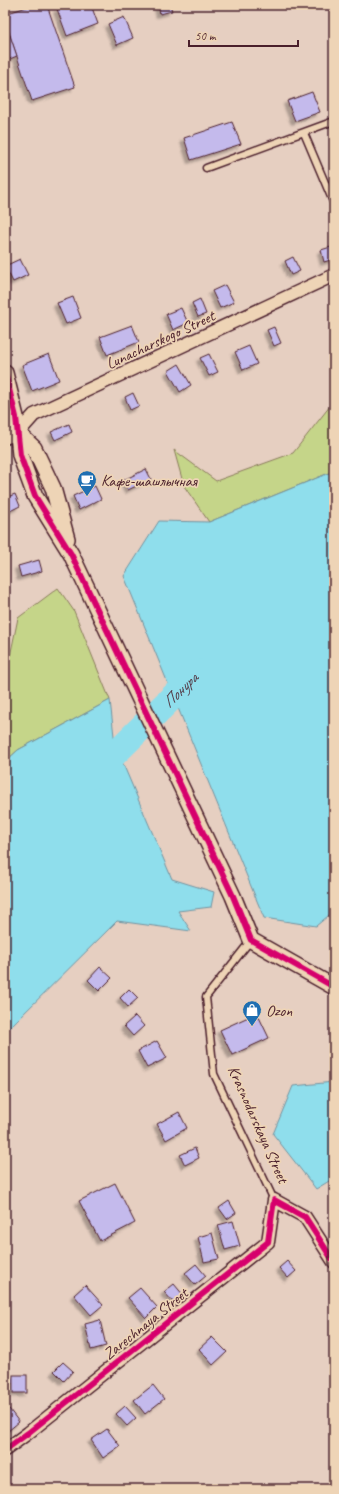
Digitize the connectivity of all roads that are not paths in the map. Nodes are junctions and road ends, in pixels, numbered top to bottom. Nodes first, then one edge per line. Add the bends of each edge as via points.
1 (334, 121) edge
2 (304, 133) junction
3 (206, 168) dead end
4 (334, 204) edge
5 (334, 275) edge
6 (5, 373) edge
7 (11, 435) edge
8 (251, 940) junction
9 (334, 987) edge
10 (274, 1200) junction
11 (334, 1262) edge
12 (5, 1450) edge

1 - 2 lane
2 - 3 lane
2 - 4 lane
5 - 7 street, Lunacharskogo Street via 34,415
6 - 7 street via 16,416
7 - 8 street via 34,448 53,488 71,554 233,896
8 - 9 street
8 - 10 lane, Krasnodarskaya Street via 206,997 214,1074
10 - 11 street, Krasnodarskaya Street via 305,1217
10 - 12 street, Zarechnaya Street via 268,1242

